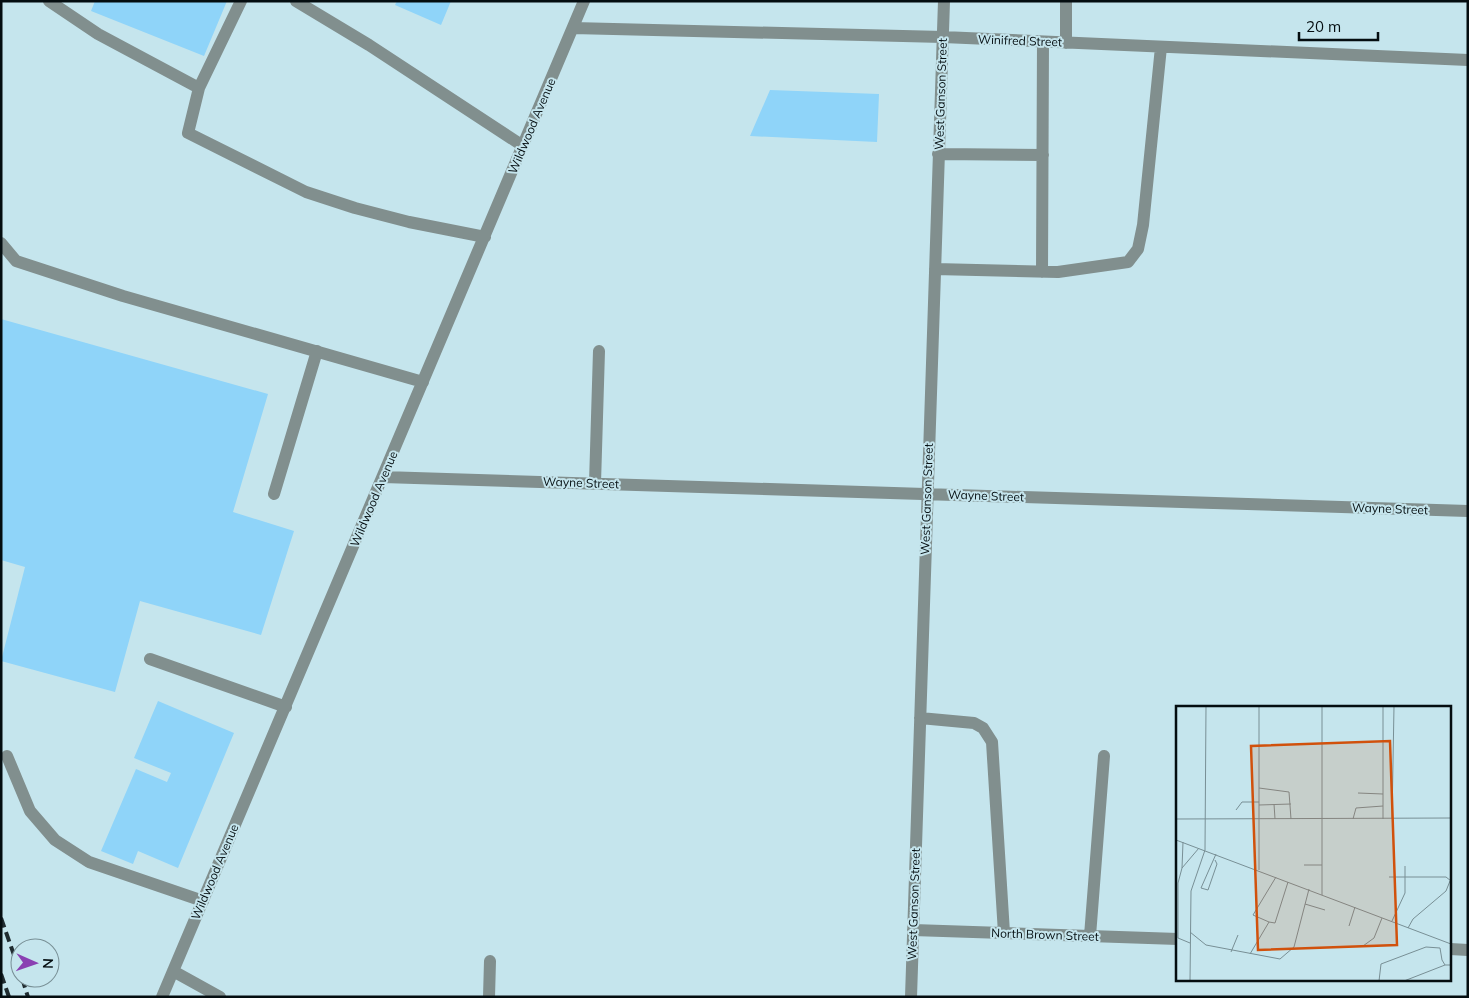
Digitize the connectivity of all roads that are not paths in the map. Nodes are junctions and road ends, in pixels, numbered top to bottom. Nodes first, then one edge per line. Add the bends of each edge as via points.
1 (49, 1) edge
2 (241, 1) edge
3 (296, 1) edge
4 (584, 1) edge
5 (944, 1) edge
6 (1066, 1) edge
7 (573, 28) junction
8 (942, 38) junction
9 (1043, 42) junction
10 (1066, 43) junction
11 (1161, 47) junction
12 (1468, 60) edge
13 (199, 88) junction
14 (523, 146) junction
15 (938, 154) junction
16 (1043, 155) junction
17 (485, 237) junction
18 (1, 243) edge
19 (935, 269) junction
20 (1042, 272) junction
21 (599, 350) dead end
22 (317, 351) junction
23 (423, 382) junction
24 (384, 477) junction
25 (595, 483) junction
26 (274, 494) dead end
27 (928, 494) junction
28 (1468, 511) edge
29 (150, 659) dead end
30 (286, 707) junction
31 (920, 718) junction
32 (7, 756) dead end
33 (1104, 756) dead end
34 (203, 901) junction
35 (913, 930) junction
36 (1004, 933) junction
37 (1090, 936) junction
38 (1176, 939) edge
39 (1452, 949) edge
40 (1468, 950) edge
41 (490, 961) dead end
42 (173, 971) junction
43 (162, 997) edge
44 (220, 997) edge
45 (488, 997) edge
46 (911, 997) edge

1 - 13 street via 98,34
2 - 13 street
3 - 14 street
4 - 7 street, Wildwood Avenue
5 - 8 street, West Ganson Street
6 - 10 street
7 - 8 street, Winifred Street
7 - 14 street, Wildwood Avenue
8 - 9 street, Winifred Street
8 - 15 street, West Ganson Street
9 - 10 street, Winifred Street
9 - 16 street
10 - 11 street, Winifred Street
11 - 12 street, Winifred Street
11 - 20 street via 1138,249 1128,262
13 - 17 street via 188,133 306,192 409,222
14 - 17 street, Wildwood Avenue
15 - 16 street
15 - 19 street, West Ganson Street
16 - 20 street
17 - 23 street, Wildwood Avenue
18 - 22 street via 16,261 123,296
19 - 20 street
19 - 27 street, West Ganson Street
21 - 25 street
22 - 23 street
22 - 26 street
23 - 24 street, Wildwood Avenue
24 - 25 street, Wayne Street
24 - 30 street, Wildwood Avenue
25 - 27 street, Wayne Street
27 - 28 street, Wayne Street
27 - 31 street, West Ganson Street
29 - 30 street
30 - 34 street, Wildwood Avenue
31 - 35 street, West Ganson Street
31 - 36 street via 974,723 983,728 992,742
32 - 34 street via 30,811 55,840 89,862
33 - 37 street
34 - 42 street, Wildwood Avenue
35 - 36 street, North Brown Street
35 - 46 street, West Ganson Street
36 - 37 street, North Brown Street
37 - 38 street, North Brown Street
39 - 40 street
41 - 45 street
42 - 43 street, Wildwood Avenue
42 - 44 street

